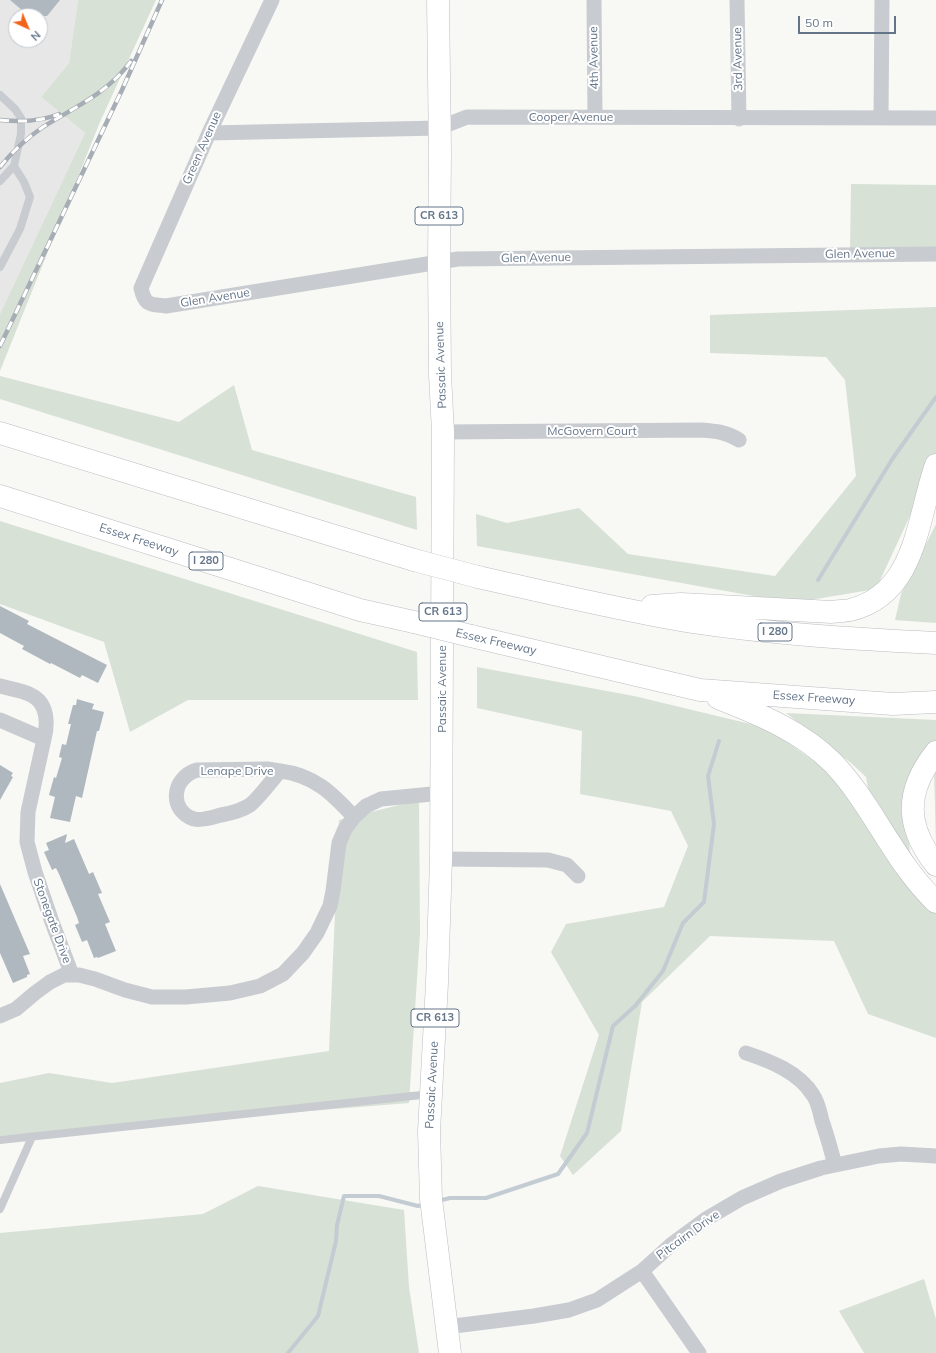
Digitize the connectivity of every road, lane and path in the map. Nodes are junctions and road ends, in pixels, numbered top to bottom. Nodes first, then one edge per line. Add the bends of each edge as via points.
1 (272, 0) edge
2 (438, 0) edge
3 (594, 0) edge
4 (737, 0) edge
5 (882, 0) edge
6 (0, 95) edge
7 (595, 117) junction
8 (881, 118) junction
9 (936, 118) edge
10 (738, 119) junction
11 (440, 128) junction
12 (208, 133) junction
13 (14, 166) junction
14 (0, 180) edge
15 (936, 254) edge
16 (439, 262) junction
17 (0, 267) edge
18 (143, 298) joint
19 (0, 432) edge
20 (443, 432) junction
21 (739, 440) dead end
22 (936, 465) edge
23 (0, 496) edge
24 (616, 608) junction
25 (936, 643) edge
26 (0, 686) edge
27 (700, 690) junction
28 (936, 702) edge
29 (0, 720) edge
30 (44, 739) junction
31 (936, 752) edge
32 (280, 771) junction
33 (442, 793) junction
34 (354, 817) junction
35 (442, 859) junction
36 (936, 865) edge
37 (578, 876) dead end
38 (936, 902) edge
39 (72, 975) junction
40 (0, 1016) edge
41 (746, 1053) dead end
42 (431, 1093) junction
43 (32, 1137) junction
44 (0, 1140) edge
45 (936, 1156) edge
46 (835, 1165) junction
47 (0, 1209) edge
48 (642, 1271) junction
49 (446, 1327) junction
50 (450, 1353) edge
51 (699, 1353) edge

1 - 12 street, Green Avenue
2 - 11 main road, Passaic Avenue / CR 613
3 - 7 street, 4th Avenue
4 - 10 street, 3rd Avenue
5 - 8 street
6 - 13 lane via 21,118 21,134
7 - 10 street, Cooper Avenue
7 - 11 street, Cooper Avenue via 467,117
8 - 9 street, Cooper Avenue
8 - 10 street, Cooper Avenue
11 - 12 street, Cooper Avenue
11 - 16 main road, Passaic Avenue / CR 613
12 - 18 street, Green Avenue via 141,288
13 - 14 lane
13 - 17 lane via 30,197 20,229
15 - 16 street, Glen Avenue via 458,259
16 - 18 street, Glen Avenue via 166,306 148,304
16 - 20 main road, Passaic Avenue / CR 613
19 - 24 main road, I 280, bridge via 414,560
20 - 21 street, McGovern Court via 701,430 730,434
20 - 33 main road, Passaic Avenue / CR 613
22 - 24 main road via 905,567 888,590 863,605 850,610 832,612 681,604
23 - 27 main road, Essex Freeway / I 280, bridge via 360,610
24 - 25 main road, I 280 via 692,622 768,631
26 - 30 street, Stonegate Drive via 31,695 43,707 47,728
27 - 28 main road, Essex Freeway / I 280 via 893,704
27 - 38 main road via 763,716 803,738 828,759 851,785 908,870
29 - 30 street
30 - 39 street, Stonegate Drive via 28,812 27,842 37,879
31 - 36 main road via 919,778 913,807 918,834
32 - 32 street, Lenape Drive via 267,769 189,772 178,784 177,801 182,810 195,819 202,820 240,811 252,804
32 - 34 street, Lenape Drive via 309,779 333,794
33 - 34 street, Stonegate Drive via 381,799 366,806
33 - 35 main road, Passaic Avenue / CR 613
34 - 39 street, Stonegate Drive via 339,843 330,906 317,933 283,974 260,986 230,993 186,997 152,996 84,976
35 - 37 street via 548,860 567,865
35 - 42 main road, Passaic Avenue / CR 613
39 - 40 street via 64,975 50,982 16,1009
41 - 46 street via 785,1069 813,1094
42 - 43 lane
42 - 49 main road, Passaic Avenue / CR 613 via 429,1131 432,1205
43 - 44 lane
43 - 47 lane
45 - 46 street, Pitcairn Drive via 878,1156
46 - 48 street, Pitcairn Drive via 781,1181 742,1198 700,1223
48 - 49 street, Pitcairn Drive via 597,1300 569,1310
48 - 51 street
49 - 50 main road, Passaic Avenue / CR 613

